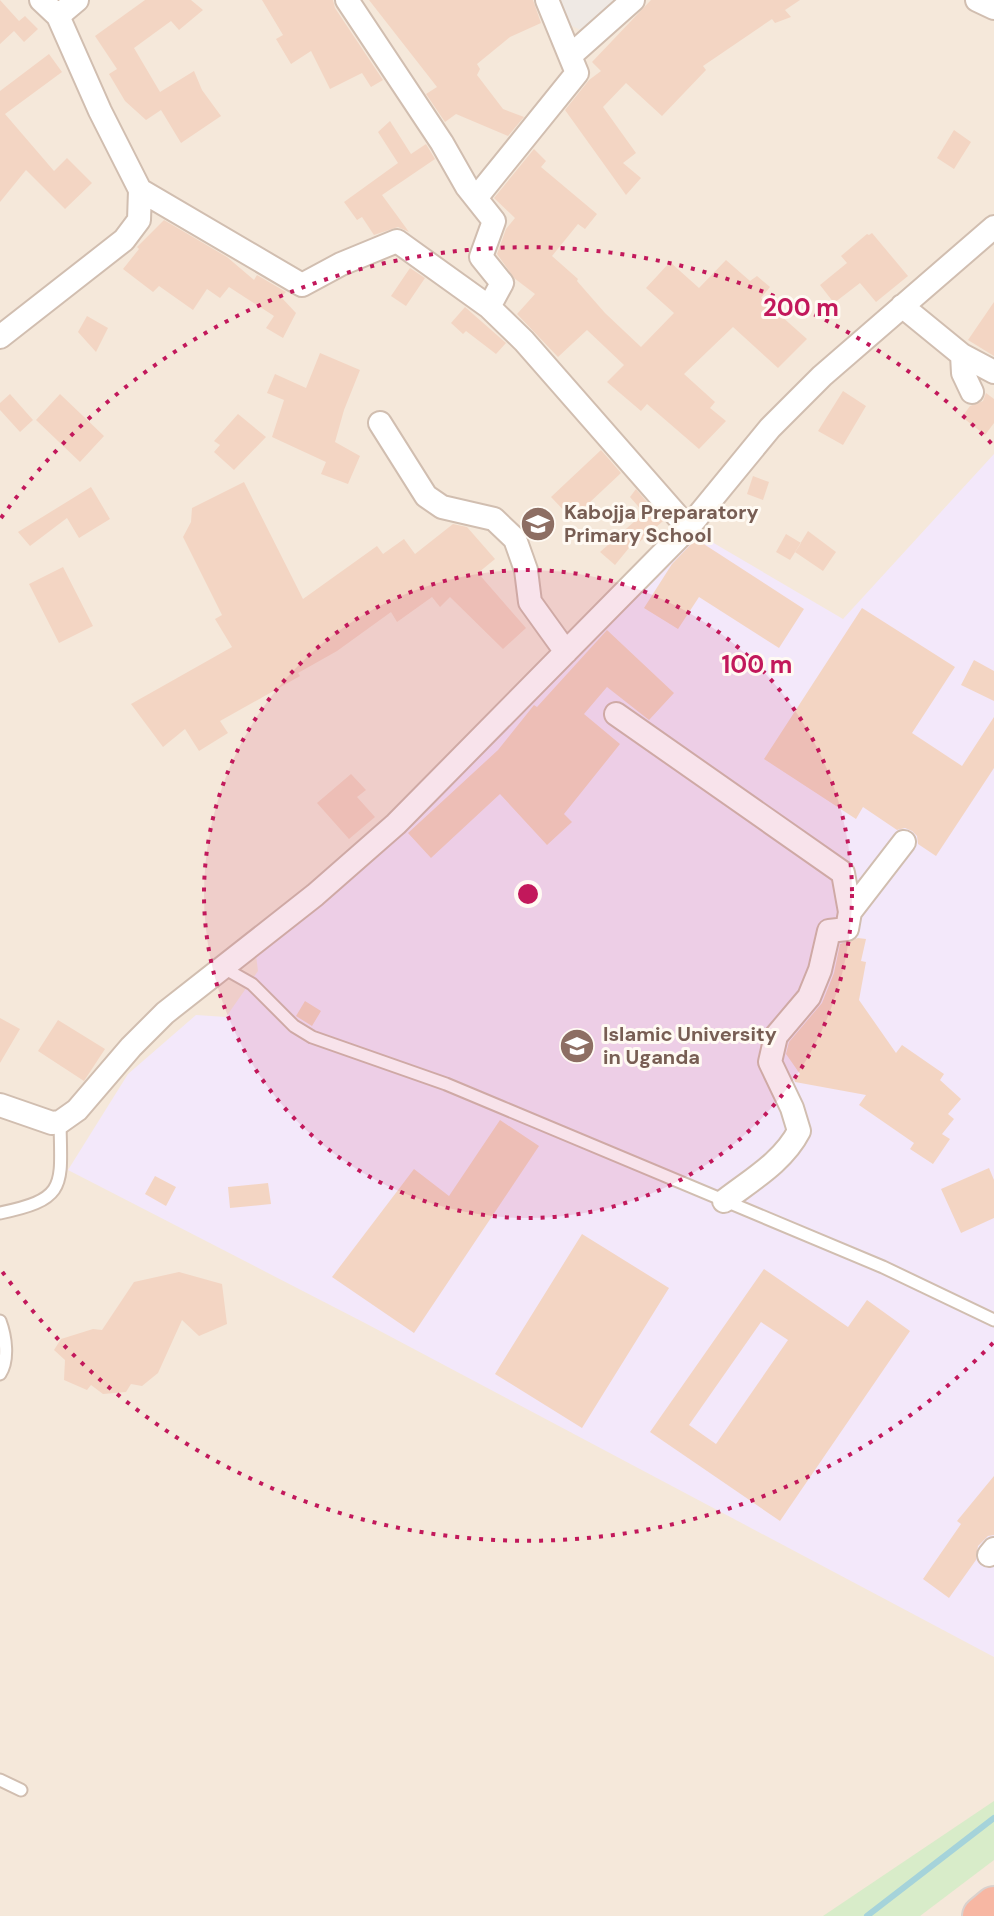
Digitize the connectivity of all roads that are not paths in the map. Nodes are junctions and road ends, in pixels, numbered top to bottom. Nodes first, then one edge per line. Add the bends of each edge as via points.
1 (41, 0) edge
2 (77, 0) edge
3 (347, 0) edge
4 (547, 0) edge
5 (633, 0) edge
6 (977, 0) edge
7 (994, 8) edge
8 (58, 16) junction
9 (570, 56) junction
10 (140, 190) junction
11 (476, 198) junction
12 (994, 227) edge
13 (902, 306) junction
14 (489, 307) junction
15 (0, 337) edge
16 (962, 355) junction
17 (994, 372) edge
18 (972, 392) dead end
19 (380, 423) dead end
20 (688, 528) junction
21 (566, 652) junction
22 (616, 714) dead end
23 (904, 842) dead end
24 (843, 873) junction
25 (871, 884) junction
26 (850, 912) junction
27 (221, 966) junction
28 (0, 1105) edge
29 (60, 1122) junction
30 (724, 1201) junction
31 (0, 1213) edge
32 (994, 1320) edge
33 (0, 1321) edge
34 (0, 1374) edge
35 (0, 1780) edge
36 (21, 1790) dead end
37 (994, 1906) edge
38 (982, 1916) edge

1 - 8 street
2 - 8 street
3 - 11 street
4 - 9 street
5 - 9 street
6 - 7 street
8 - 10 street
9 - 11 street via 577,73
10 - 14 street via 302,285 397,241
10 - 15 street via 139,220 124,240
11 - 14 street via 494,221 481,257 502,283
12 - 13 street
13 - 16 street
13 - 20 street via 770,428
14 - 20 street
16 - 17 street
16 - 18 street
19 - 21 street via 426,496 442,507 494,519 515,539 530,602
20 - 21 street
21 - 27 street via 396,824 315,895
22 - 24 street
23 - 25 street
24 - 25 street
24 - 26 street
25 - 26 street
26 - 30 street via 847,929 829,931 809,997 776,1036 770,1062 799,1131 770,1166
27 - 29 street via 165,1013
27 - 30 lane via 252,984 312,1037 446,1084
28 - 29 street
29 - 31 lane via 60,1167 53,1193
30 - 32 lane
33 - 34 lane via 5,1333
35 - 36 lane
37 - 38 highway

